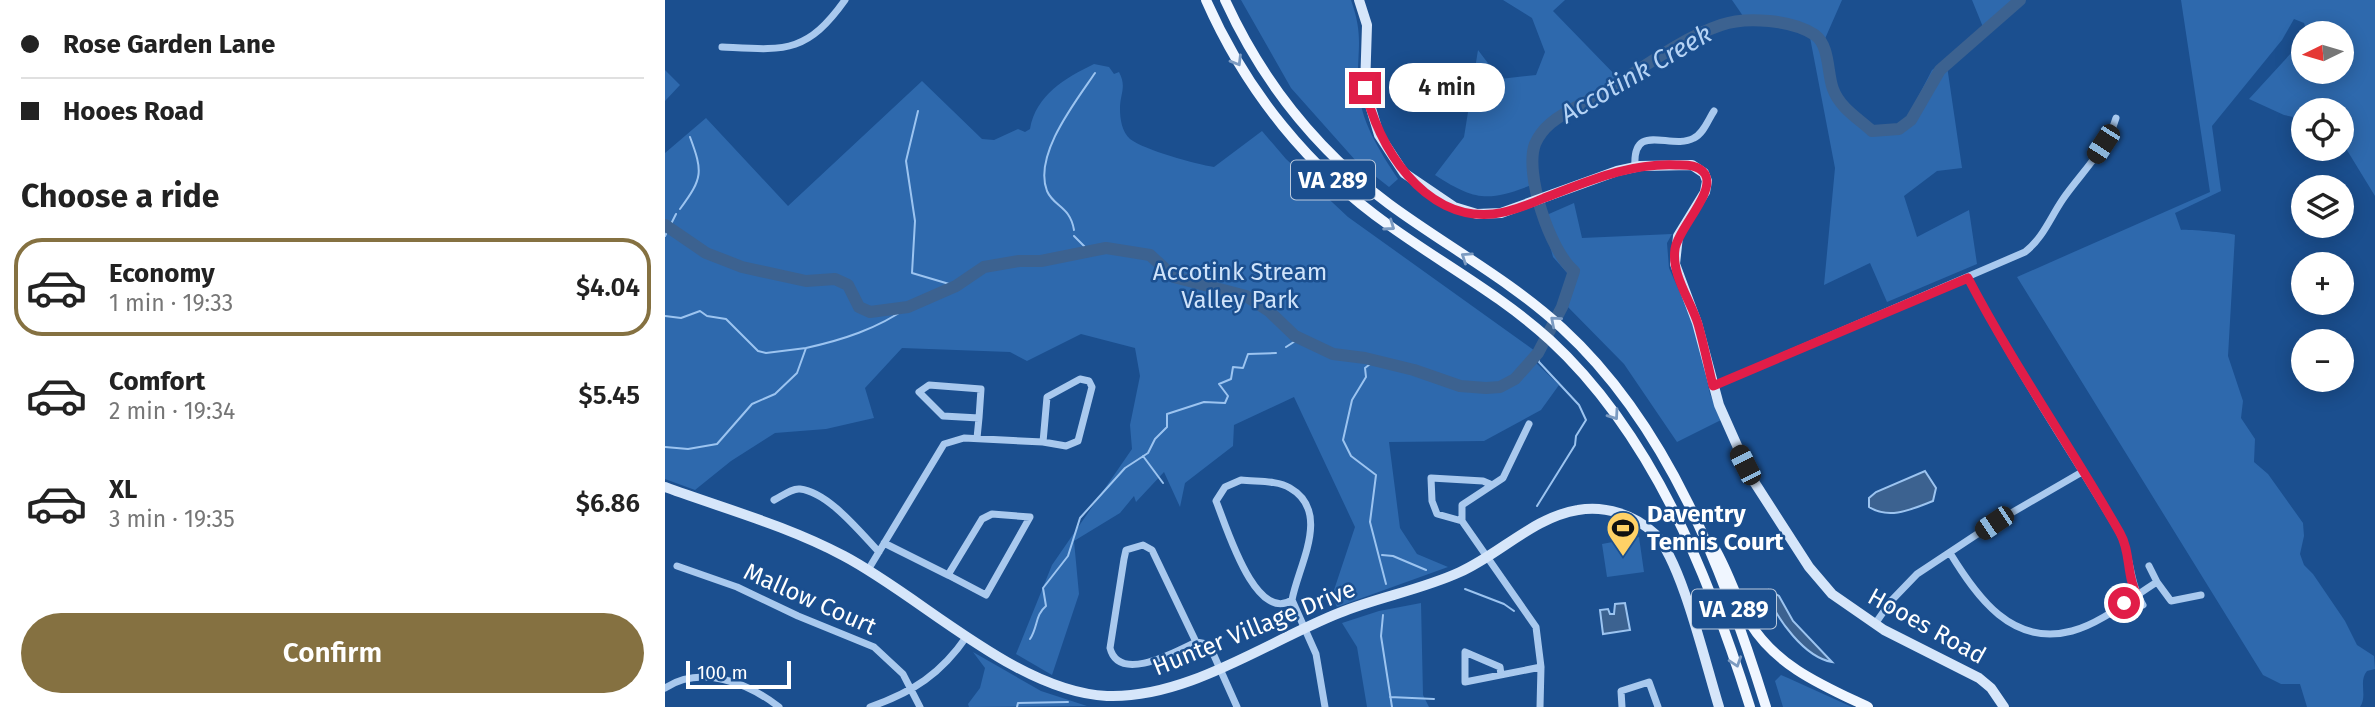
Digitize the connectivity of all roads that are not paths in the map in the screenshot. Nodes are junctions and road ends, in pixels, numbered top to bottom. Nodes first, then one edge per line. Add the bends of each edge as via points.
1 (845, 0) edge
2 (1206, 0) edge
3 (1225, 0) edge
4 (1359, 0) edge
5 (722, 47) dead end
6 (1714, 111) dead end
7 (2116, 118) dead end
8 (1635, 167) junction
9 (1968, 278) junction
10 (1713, 386) junction
11 (979, 418) junction
12 (1529, 424) dead end
13 (977, 438) junction
14 (1043, 442) junction
15 (2082, 472) junction
16 (1490, 484) junction
17 (665, 487) edge
18 (774, 500) dead end
19 (1694, 515) junction
20 (1462, 521) junction
21 (884, 543) junction
22 (879, 552) junction
23 (1949, 553) junction
24 (1487, 557) junction
25 (677, 566) dead end
26 (2149, 566) dead end
27 (868, 570) junction
28 (948, 575) junction
29 (2157, 582) junction
30 (2137, 595) junction
31 (2201, 595) dead end
32 (1292, 600) junction
33 (2143, 605) dead end
34 (1875, 624) junction
35 (1306, 628) junction
36 (967, 636) junction
37 (1196, 642) junction
38 (1218, 667) junction
39 (1541, 667) junction
40 (1501, 675) junction
41 (665, 688) edge
42 (911, 690) junction
43 (779, 707) edge
44 (870, 707) edge
45 (920, 707) edge
46 (1237, 707) edge
47 (1325, 707) edge
48 (1540, 707) edge
49 (1622, 707) edge
50 (1658, 707) edge
51 (1719, 707) edge
52 (1750, 707) edge
53 (1766, 707) edge
54 (1868, 707) edge
55 (2004, 707) edge

1 - 5 street via 824,26 791,47
2 -> 52 main road, VA 289 via 1257,92 1314,162 1382,220 1512,310 1571,362 1618,421 1670,506 1713,598
19 -> 3 main road, VA 289 via 1642,426 1584,350 1522,296 1389,204 1332,155 1267,77
4 - 8 street, Hooes Road via 1367,25 1364,75 1368,103 1379,135 1398,165 1430,194 1461,210 1485,215 1520,208
6 - 8 street via 1691,140 1641,143 1635,149
7 - 9 street via 2036,242 2020,255
8 - 10 street, Hooes Road via 1692,165 1706,176 1705,192 1678,236 1674,259
9 - 10 street
9 - 15 street
10 - 34 street, Hooes Road via 1742,460 1791,541 1832,594
11 - 11 street via 981,389 929,385 919,392 943,416
11 - 13 street
12 - 16 street via 1503,478
13 - 14 street
13 - 21 street via 954,440 937,451
14 - 14 street via 1047,397 1080,379 1089,381 1091,392 1078,441 1066,446
15 - 23 street
15 - 30 street via 2126,544
16 - 20 street via 1462,505
16 - 20 street via 1431,478 1437,514
17 - 27 street, Hunter Village Drive via 808,539
18 - 22 street via 796,489 806,491 843,512
19 - 53 main road, VA 289 via 1731,603
19 - 54 main road via 1765,643 1802,674
20 - 24 street
21 - 22 street
21 - 28 street
22 - 27 street
23 - 30 street via 1985,606 2029,630 2073,631
23 - 34 street via 1904,586
24 - 35 street, Hunter Village Drive via 1437,581
24 - 39 street via 1536,627
24 - 51 street, Hunter Village Drive via 1576,510 1607,510 1645,526 1661,541 1674,566
25 - 42 street, Mallow Court via 866,643 892,662
26 - 29 street
27 - 36 street, Hunter Village Drive
28 - 28 street via 986,595 1030,517 986,516
29 - 30 street
29 - 31 street via 2171,601
30 - 33 street
32 - 32 street via 1312,530 1303,499 1278,484 1232,482 1216,501 1254,588 1272,602
32 - 35 street
34 - 55 street, Hooes Road via 1971,673 1991,688
35 - 38 street, Hunter Village Drive
35 - 47 street via 1316,654
36 - 38 street, Hunter Village Drive via 1051,683 1105,700 1162,690
36 - 42 street via 936,674
37 - 37 street via 1152,550 1138,544 1126,550 1111,652 1120,660 1140,665
37 - 38 street via 1207,644
38 - 46 street
39 - 40 street
39 - 48 street
40 - 40 street via 1465,682 1465,652 1500,667
41 - 43 street via 690,677 709,677 751,691
42 - 44 street
42 - 45 street, Mallow Court
49 - 50 street via 1621,691 1649,681

